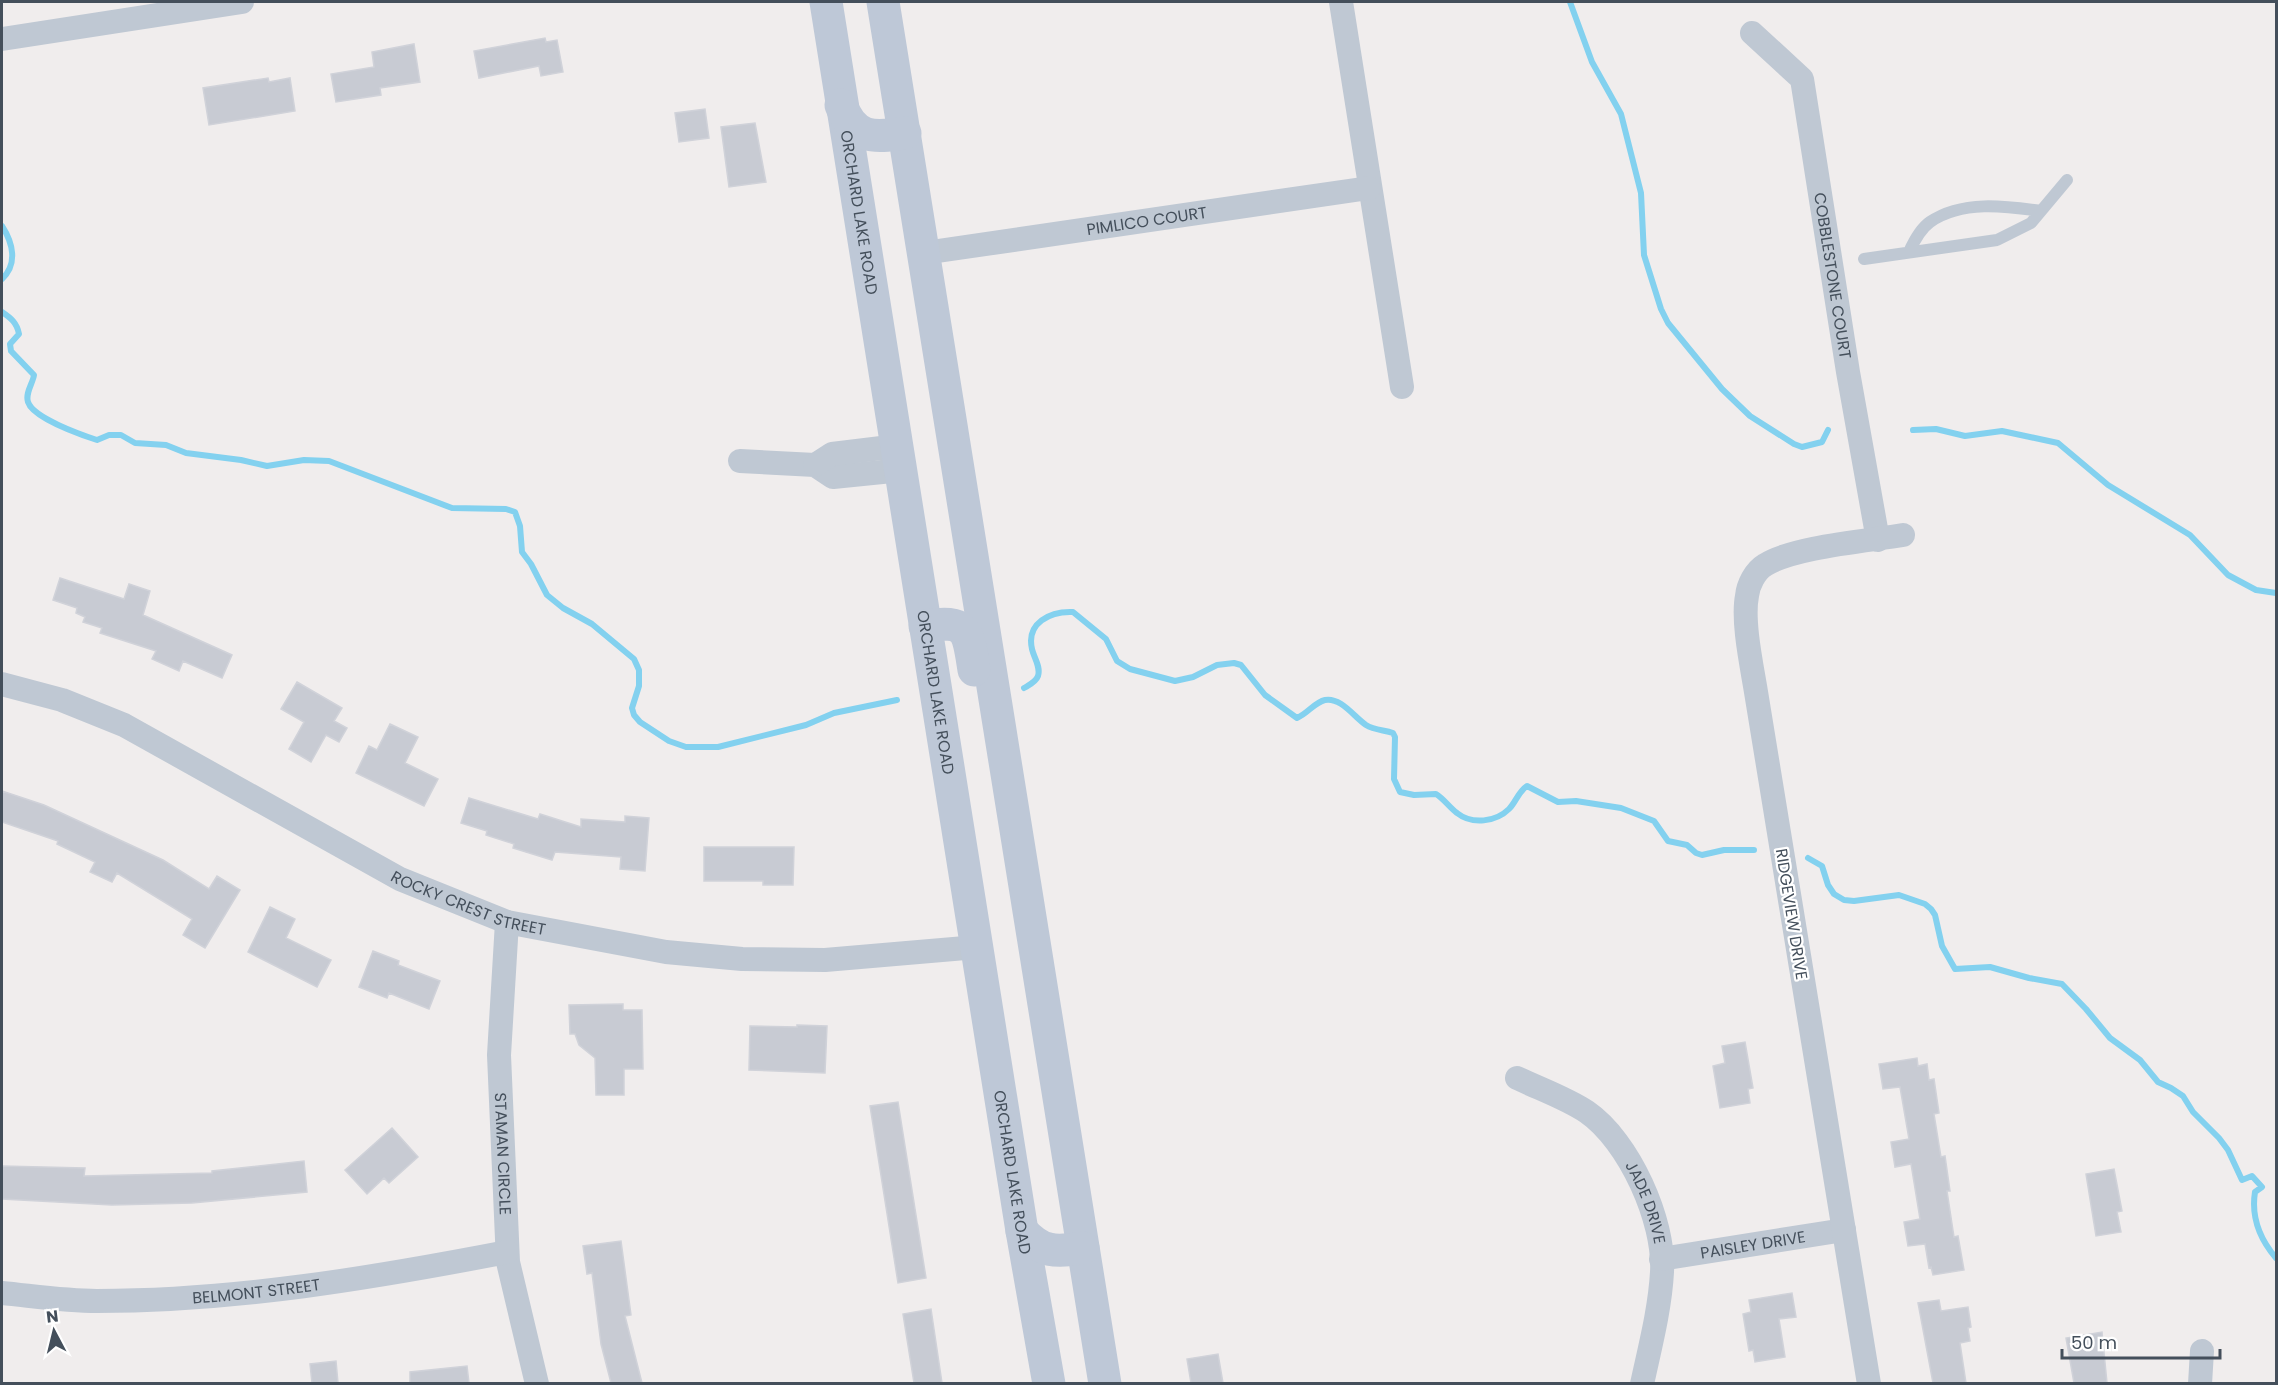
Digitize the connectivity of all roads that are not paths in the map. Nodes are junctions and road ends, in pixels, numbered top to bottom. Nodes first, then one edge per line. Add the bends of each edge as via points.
1 (242, 2) edge
2 (826, 2) edge
3 (883, 2) edge
4 (1341, 2) edge
5 (1752, 33) dead end
6 (2, 39) edge
7 (841, 105) junction
8 (905, 133) junction
9 (2067, 180) dead end
10 (1369, 188) junction
11 (2041, 211) junction
12 (1909, 252) junction
13 (924, 253) junction
14 (1864, 259) dead end
15 (1402, 387) dead end
16 (900, 458) junction
17 (740, 461) dead end
18 (1903, 535) dead end
19 (1878, 540) junction
20 (925, 626) junction
21 (2, 684) edge
22 (1014, 817) junction
23 (507, 921) junction
24 (977, 947) junction
25 (1517, 1078) dead end
26 (1844, 1230) junction
27 (1022, 1231) junction
28 (1083, 1248) junction
29 (507, 1252) junction
30 (1661, 1259) junction
31 (2, 1293) edge
32 (2202, 1351) dead end
33 (537, 1383) edge
34 (1049, 1383) edge
35 (1105, 1383) edge
36 (1642, 1383) edge
37 (1869, 1383) edge
38 (2200, 1383) edge

1 - 6 street
2 - 7 main road, ORCHARD LAKE ROAD
3 - 8 main road
4 - 10 street
5 - 19 street, COBBLESTONE COURT via 1802,79
7 - 8 main road via 855,128 866,135
7 - 16 main road, ORCHARD LAKE ROAD
8 - 13 main road
9 - 11 lane
10 - 13 street, PIMLICO COURT
10 - 15 street
11 - 12 lane via 2031,223 1997,240
11 - 12 lane via 2002,206 1949,213 1929,222
12 - 14 lane
13 - 22 main road
16 - 17 street via 832,454 815,465
16 - 20 main road, ORCHARD LAKE ROAD
18 - 19 street, RIDGEVIEW DRIVE
19 - 26 street, RIDGEVIEW DRIVE via 1779,558 1762,566 1746,597 1758,703
20 - 22 main road via 947,622 961,627 967,637 990,782
20 - 24 main road, ORCHARD LAKE ROAD
21 - 23 street, ROCKY CREST STREET via 62,699 124,725 400,879
22 - 28 main road
23 - 24 street, ROCKY CREST STREET via 666,952 742,958 825,960
23 - 29 street, STAMAN CIRCLE via 499,1055
24 - 27 main road, ORCHARD LAKE ROAD
25 - 30 street, JADE DRIVE via 1587,1112 1611,1134 1640,1177 1658,1232
26 - 30 street, PAISLEY DRIVE
26 - 37 street, RIDGEVIEW DRIVE
27 - 28 main road via 1050,1251
27 - 34 main road, ORCHARD LAKE ROAD
28 - 35 main road
29 - 31 street, BELMONT STREET via 328,1283 176,1298 95,1301
29 - 33 street, STAMAN CIRCLE
30 - 36 street, JADE DRIVE via 1655,1321
32 - 38 street

